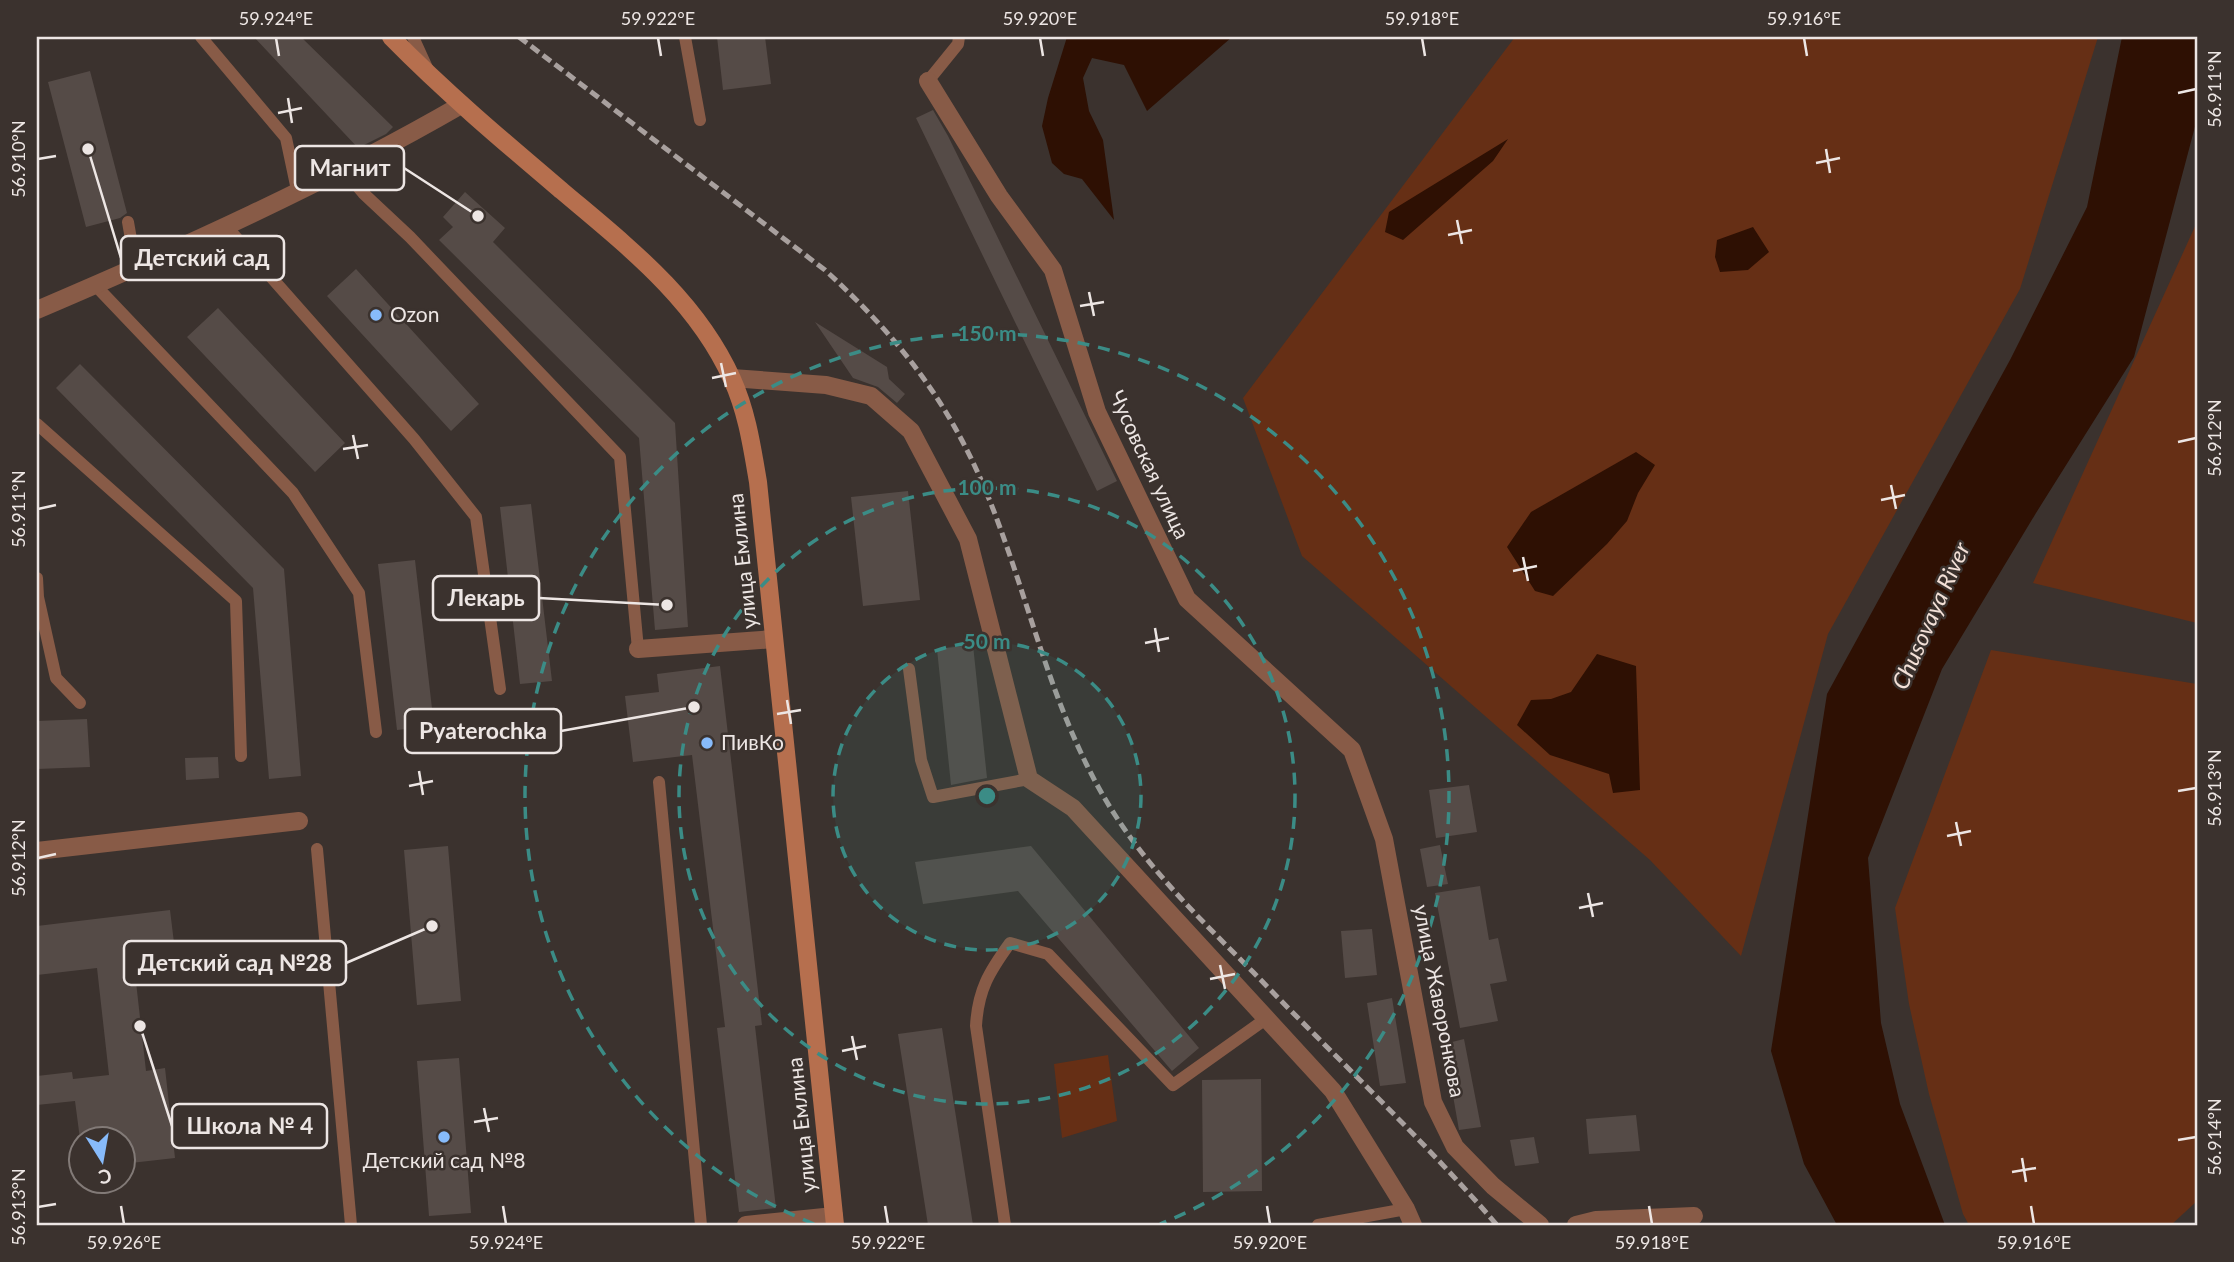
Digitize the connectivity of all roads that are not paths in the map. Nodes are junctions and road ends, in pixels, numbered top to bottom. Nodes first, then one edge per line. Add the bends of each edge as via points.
1 (201, 37) edge
2 (391, 37) edge
3 (413, 37) edge
4 (685, 37) edge
5 (959, 37) edge
6 (433, 80) junction
7 (928, 81) joint
8 (461, 105) junction
9 (700, 120) dead end
10 (342, 168) junction
11 (297, 190) junction
12 (128, 222) dead end
13 (226, 226) junction
14 (136, 268) junction
15 (95, 285) junction
16 (37, 310) edge
17 (732, 378) junction
18 (37, 424) edge
19 (37, 578) edge
20 (37, 597) edge
21 (774, 639) junction
22 (638, 649) joint
23 (909, 669) dead end
24 (500, 689) dead end
25 (80, 703) dead end
26 (376, 732) dead end
27 (1352, 750) joint
28 (241, 755) dead end
29 (1029, 779) junction
30 (659, 782) dead end
31 (299, 821) dead end
32 (317, 849) dead end
33 (37, 851) edge
34 (1267, 1018) junction
35 (1694, 1216) dead end
36 (1410, 1217) edge
37 (835, 1221) edge
38 (1340, 1223) edge
39 (351, 1225) edge
40 (701, 1225) edge
41 (746, 1225) edge
42 (1005, 1225) edge
43 (1318, 1225) edge
44 (1540, 1225) edge
45 (1576, 1225) edge

1 - 11 lane via 286,138
2 - 6 street, улица Емлина
3 - 6 lane
4 - 9 lane
5 - 7 lane
6 - 8 street, улица Емлина
7 - 27 street, Чусовская улица via 999,196 1053,270 1097,412 1187,599
8 - 10 street
8 - 17 street, улица Емлина via 651,267 677,294
10 - 11 street
10 - 22 lane via 620,457
11 - 13 street
12 - 14 lane
13 - 14 street
13 - 24 lane via 476,516
14 - 15 street
15 - 16 street
15 - 26 lane via 293,493 359,593
17 - 21 street, улица Емлина via 743,406 758,482
17 - 29 street via 826,385 871,396 911,431 968,539
18 - 28 lane via 236,601
19 - 20 lane
20 - 25 lane via 56,678
21 - 22 street
21 - 37 street, улица Емлина
23 - 29 lane via 921,761 933,797
27 - 44 street, улица Жаворонкова via 1384,839 1433,1102 1455,1147
29 - 34 street via 1073,808
30 - 40 lane
31 - 33 street
32 - 39 lane
34 - 36 street via 1332,1091
34 - 42 lane via 1173,1085 1048,954 1010,943 988,974 977,1006 976,1026
35 - 45 street
36 - 38 lane
37 - 41 street
38 - 43 lane

